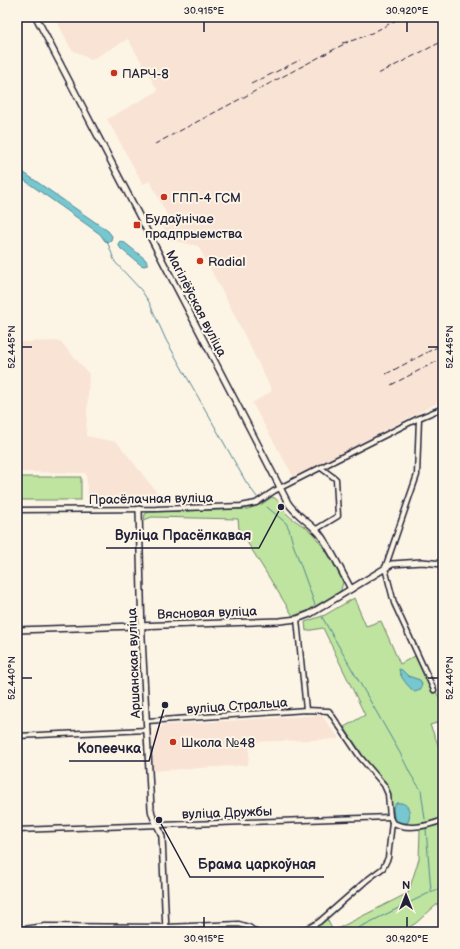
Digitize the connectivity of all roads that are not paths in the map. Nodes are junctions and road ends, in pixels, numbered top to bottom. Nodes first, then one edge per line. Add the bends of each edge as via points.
1 (36, 17) edge
2 (443, 408) edge
3 (419, 418) junction
4 (321, 468) junction
5 (280, 488) junction
6 (139, 509) junction
7 (17, 510) edge
8 (315, 530) junction
9 (443, 564) edge
10 (384, 568) junction
11 (351, 589) junction
12 (297, 619) junction
13 (142, 625) junction
14 (17, 630) edge
15 (434, 690) dead end
16 (306, 710) junction
17 (146, 721) junction
18 (147, 730) junction
19 (17, 736) edge
20 (391, 820) junction
21 (443, 820) edge
22 (157, 825) junction
23 (17, 830) edge
24 (166, 929) edge
25 (17, 930) edge
26 (256, 932) edge
27 (297, 932) edge

1 - 5 street, Магілёўская вуліца
2 - 3 street, Прасёлачная вуліца
3 - 4 street, Прасёлачная вуліца
3 - 10 street via 417,475
4 - 5 street, Прасёлачная вуліца
4 - 8 street via 336,479 338,516
5 - 6 street, Прасёлачная вуліца via 248,505
5 - 8 street, Магілёўская вуліца via 294,511
6 - 7 street, Прасёлачная вуліца
6 - 13 street, Аршанская вуліца
8 - 11 street, Магілёўская вуліца via 334,557
9 - 10 street, Вясновая вуліца via 405,562
10 - 11 street, Вясновая вуліца
10 - 15 street via 394,603
11 - 12 street, Вясновая вуліца
12 - 13 street, Вясновая вуліца
12 - 16 street
13 - 14 street, Вясновая вуліца
13 - 17 street, Аршанская вуліца
16 - 17 street, вуліца Стральца
16 - 20 street, вуліца Стральца via 329,711 360,757 384,785 388,794
17 - 18 street, Аршанская вуліца
18 - 19 street
18 - 22 street, Аршанская вуліца via 151,809
20 - 21 street, вуліца Дружбы via 399,825 416,827
20 - 22 street, вуліца Дружбы
20 - 27 street via 388,858 383,868 316,924
22 - 23 street, вуліца Дружбы
22 - 24 street, Аршанская вуліца via 162,837
24 - 25 street via 45,926
24 - 26 street via 239,924

